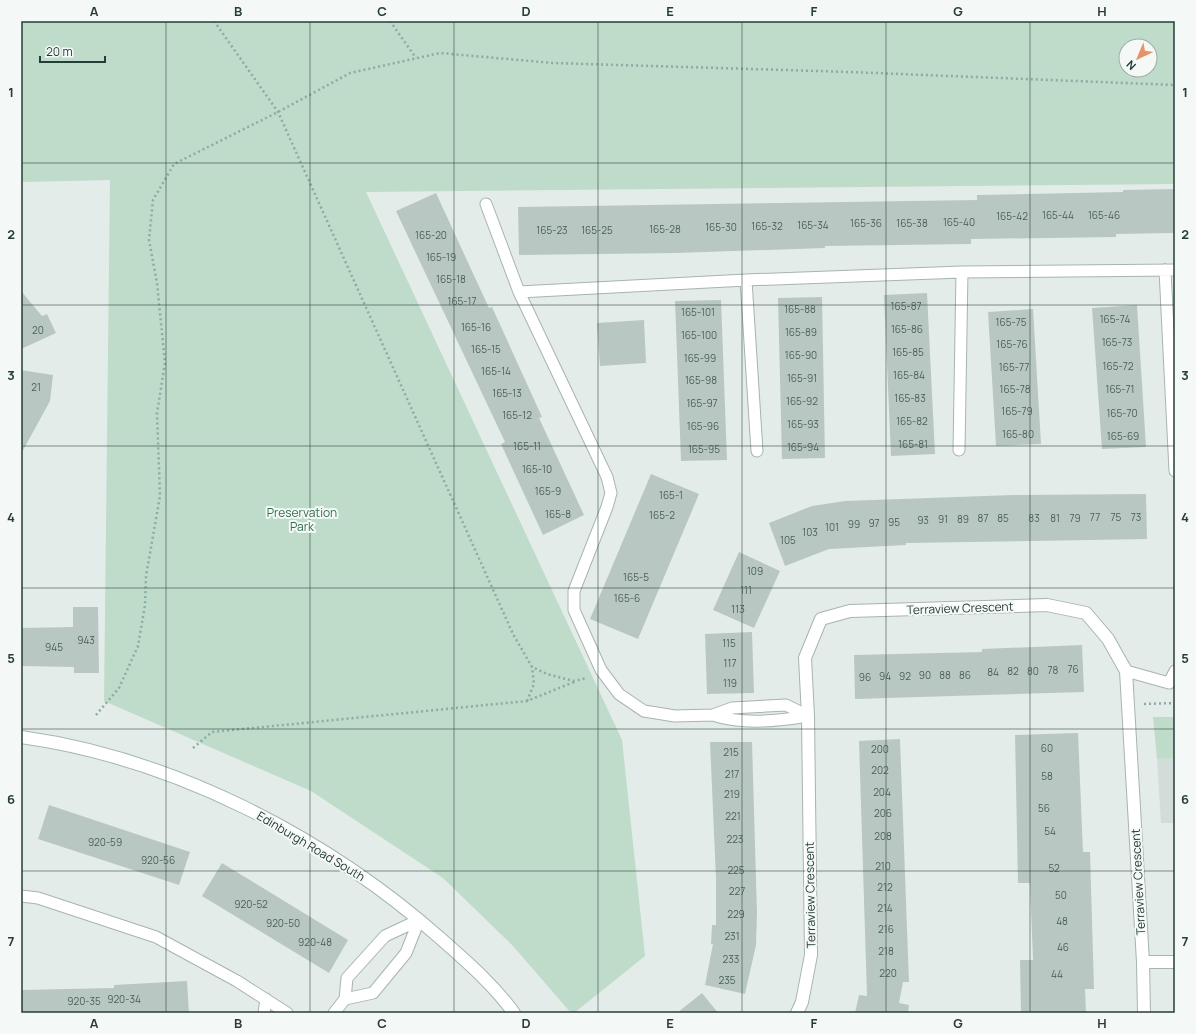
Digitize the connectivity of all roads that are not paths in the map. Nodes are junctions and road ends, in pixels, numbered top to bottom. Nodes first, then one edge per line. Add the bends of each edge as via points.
1 (486, 204) dead end
2 (1170, 270) edge
3 (962, 272) junction
4 (746, 280) junction
5 (519, 292) junction
6 (959, 450) dead end
7 (757, 451) dead end
8 (1175, 471) edge
9 (1175, 670) edge
10 (1126, 671) junction
11 (808, 716) junction
12 (21, 737) edge
13 (21, 896) edge
14 (419, 920) junction
15 (1143, 962) junction
16 (1175, 962) edge
17 (266, 999) junction
18 (345, 999) junction
19 (264, 1013) edge
20 (287, 1013) edge
21 (334, 1013) edge
22 (514, 1013) edge
23 (797, 1013) edge
24 (1144, 1013) edge

1 - 5 lane
2 - 3 lane
2 - 8 lane
3 - 4 lane
3 - 6 lane
4 - 5 lane
4 - 7 lane
5 - 11 lane via 607,477 611,493 574,591 574,610 601,670 619,694 644,711 675,716 714,715 732,708 786,705
9 - 10 lane via 1169,683
10 - 11 street, Terraview Crescent via 1108,639 1086,613 1047,605 850,611 822,618 805,658
10 - 15 street, Terraview Crescent
11 - 23 street, Terraview Crescent via 811,955 802,1002
12 - 14 street, Edinburgh Road South via 54,742 137,763 253,811 296,834 374,885
13 - 17 lane via 38,898 156,937
14 - 18 lane via 385,936 347,978
14 - 18 lane via 406,953 373,993
14 - 22 street, Edinburgh Road South via 473,967
15 - 16 street
15 - 24 street, Terraview Crescent
17 - 19 lane
17 - 20 lane
18 - 21 lane

